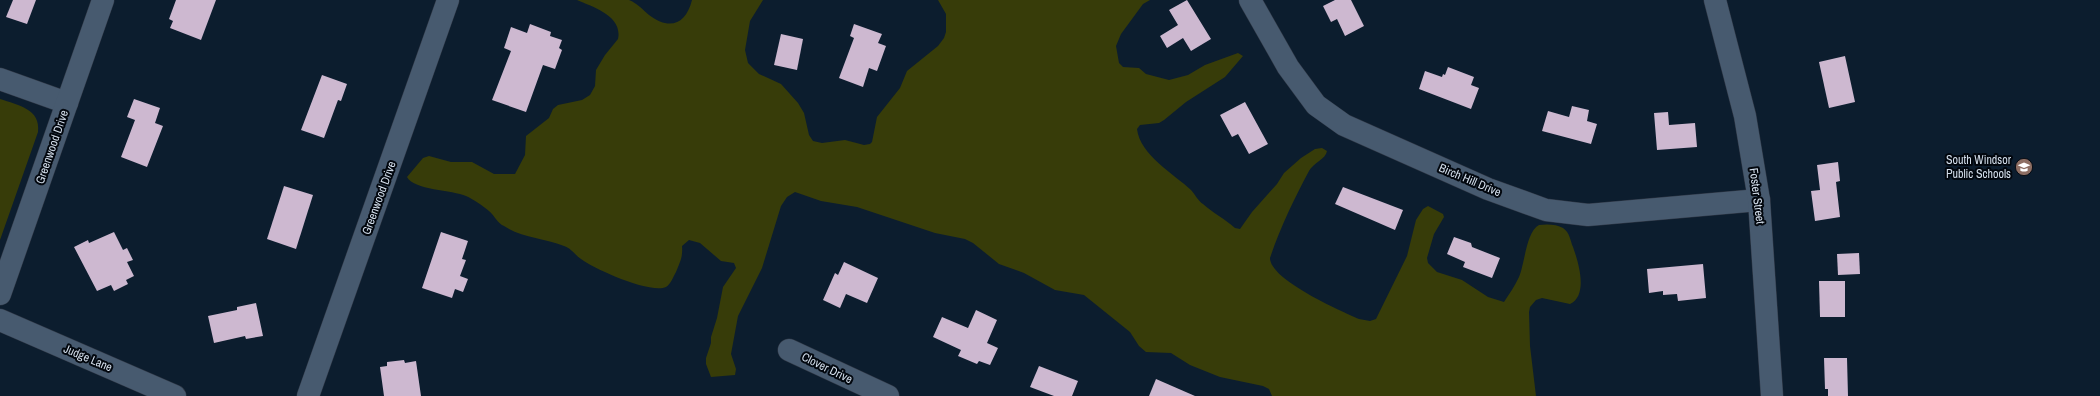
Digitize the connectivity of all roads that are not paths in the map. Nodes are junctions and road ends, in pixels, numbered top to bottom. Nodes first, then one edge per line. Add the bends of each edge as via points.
1 (103, 0) edge
2 (448, 0) edge
3 (1250, 0) edge
4 (1715, 0) edge
5 (0, 79) edge
6 (67, 103) junction
7 (1759, 200) junction
8 (0, 294) edge
9 (0, 320) edge
10 (789, 350) dead end
11 (175, 396) edge
12 (308, 396) edge
13 (888, 396) edge
14 (1772, 396) edge

1 - 6 street, Greenwood Drive
2 - 12 street, Greenwood Drive
3 - 7 street, Birch Hill Drive via 1288,67 1316,105 1344,124 1488,189 1546,210 1588,215
4 - 7 street, Foster Street via 1745,116
5 - 6 street
6 - 8 street, Greenwood Drive
7 - 14 street, Foster Street
9 - 11 street, Judge Lane
10 - 13 street, Clover Drive

